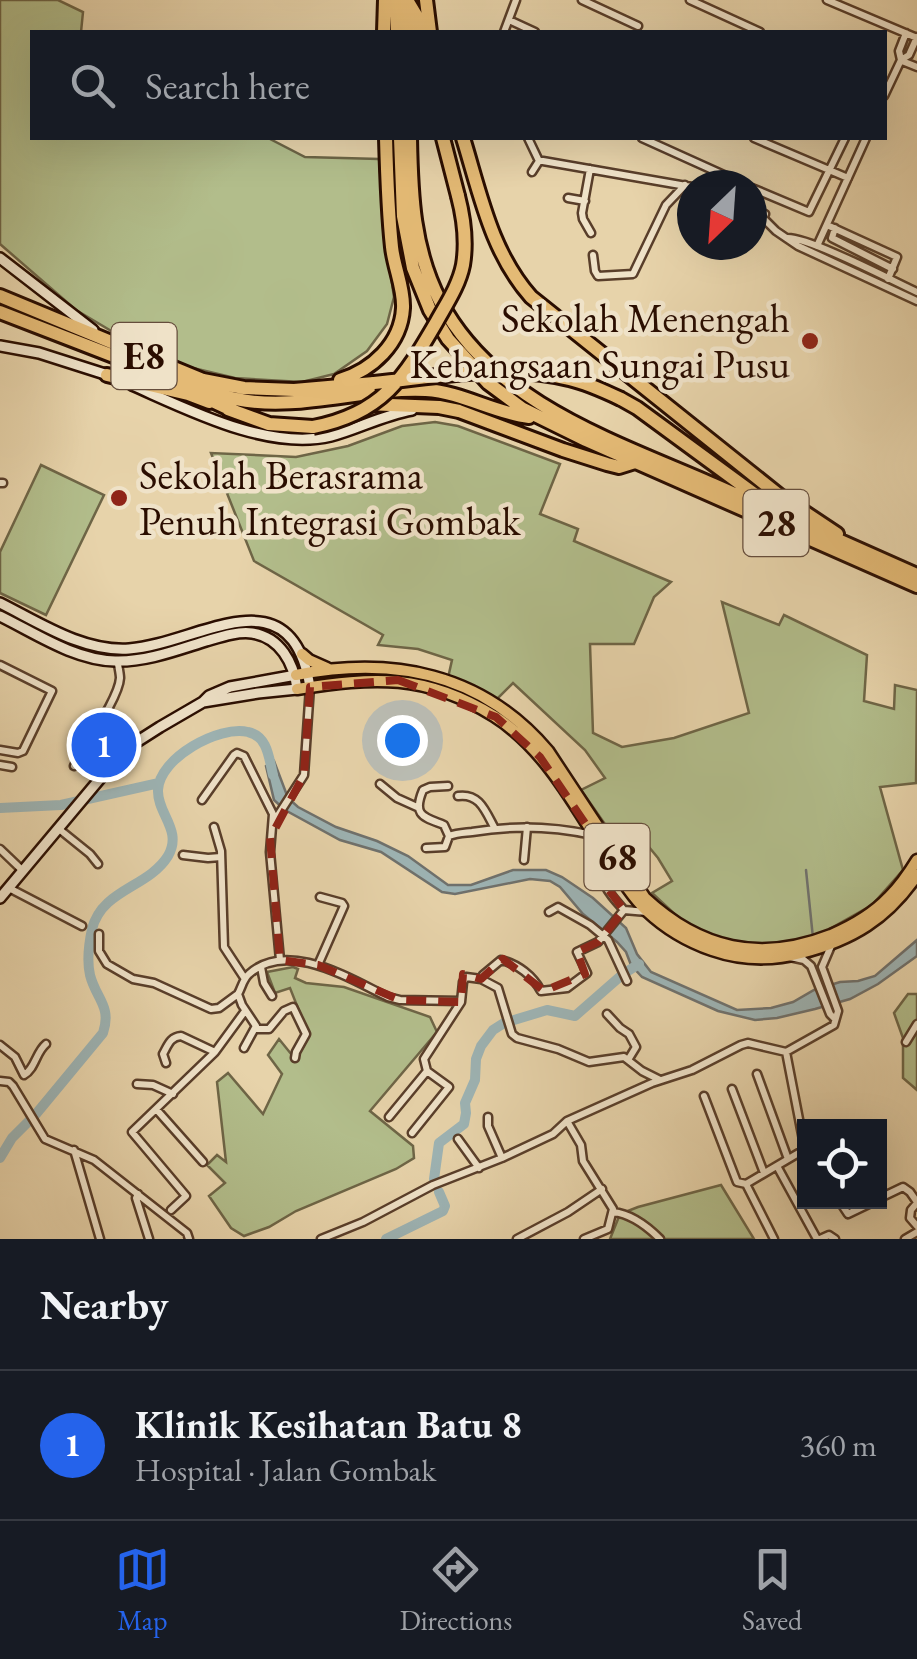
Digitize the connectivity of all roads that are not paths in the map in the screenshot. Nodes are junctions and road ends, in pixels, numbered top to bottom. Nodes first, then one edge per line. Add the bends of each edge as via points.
1 (385, 0) edge
2 (396, 0) edge
3 (406, 0) edge
4 (422, 0) edge
5 (516, 0) edge
6 (582, 0) edge
7 (690, 0) edge
8 (827, 0) edge
9 (416, 15) junction
10 (508, 20) junction
11 (638, 26) dead end
12 (384, 30) edge
13 (397, 30) edge
14 (407, 30) edge
15 (418, 30) edge
16 (430, 30) edge
17 (505, 30) edge
18 (530, 30) edge
19 (756, 30) edge
20 (906, 33) junction
21 (917, 38) edge
22 (901, 60) junction
23 (917, 67) edge
24 (887, 91) edge
25 (386, 140) edge
26 (400, 140) edge
27 (410, 140) edge
28 (444, 140) edge
29 (464, 140) edge
30 (529, 140) edge
31 (646, 140) edge
32 (758, 140) edge
33 (844, 140) edge
34 (865, 140) edge
35 (539, 161) junction
36 (590, 169) junction
37 (713, 170) edge
38 (532, 172) dead end
39 (829, 172) junction
40 (847, 180) junction
41 (677, 184) edge
42 (767, 194) edge
43 (568, 198) dead end
44 (677, 198) edge
45 (585, 200) junction
46 (767, 221) edge
47 (831, 227) junction
48 (591, 233) dead end
49 (815, 250) junction
50 (593, 255) dead end
51 (0, 258) edge
52 (893, 269) junction
53 (888, 279) junction
54 (917, 292) edge
55 (0, 296) edge
56 (917, 301) edge
57 (0, 312) edge
58 (0, 321) edge
59 (106, 340) junction
60 (85, 345) junction
61 (0, 346) edge
62 (108, 375) junction
63 (294, 390) junction
64 (273, 403) junction
65 (440, 408) junction
66 (236, 412) junction
67 (536, 416) junction
68 (635, 462) junction
69 (806, 526) junction
70 (851, 546) junction
71 (917, 576) edge
72 (917, 586) edge
73 (0, 604) edge
74 (0, 616) edge
75 (302, 654) junction
76 (287, 657) junction
77 (117, 661) junction
78 (0, 665) edge
79 (331, 670) junction
80 (302, 674) junction
81 (275, 678) junction
82 (310, 687) junction
83 (297, 689) junction
84 (203, 702) junction
85 (0, 750) edge
86 (0, 764) edge
87 (74, 766) dead end
88 (12, 767) dead end
89 (380, 784) dead end
90 (448, 786) dead end
91 (458, 796) dead end
92 (202, 800) dead end
93 (418, 808) junction
94 (274, 822) junction
95 (527, 826) junction
96 (214, 827) dead end
97 (495, 828) junction
98 (59, 829) junction
99 (449, 836) junction
100 (594, 836) junction
101 (426, 848) dead end
102 (0, 849) edge
103 (604, 851) junction
104 (183, 855) dead end
105 (222, 857) junction
106 (524, 860) dead end
107 (917, 860) edge
108 (98, 864) dead end
109 (24, 870) junction
110 (917, 875) edge
111 (3, 892) edge
112 (320, 897) dead end
113 (549, 912) dead end
114 (621, 912) junction
115 (648, 912) junction
116 (82, 926) dead end
117 (99, 934) dead end
118 (604, 935) junction
119 (831, 946) junction
120 (787, 957) junction
121 (280, 960) junction
122 (318, 966) junction
123 (261, 967) junction
124 (245, 979) junction
125 (482, 979) junction
126 (626, 980) dead end
127 (822, 982) junction
128 (238, 994) junction
129 (272, 996) dead end
130 (461, 1002) junction
131 (245, 1010) junction
132 (607, 1014) dead end
133 (917, 1024) edge
134 (256, 1030) junction
135 (906, 1042) dead end
136 (0, 1044) edge
137 (46, 1044) dead end
138 (244, 1048) dead end
139 (215, 1052) junction
140 (786, 1052) junction
141 (295, 1058) dead end
142 (628, 1060) junction
143 (166, 1062) dead end
144 (427, 1071) junction
145 (757, 1074) dead end
146 (0, 1080) edge
147 (662, 1080) junction
148 (137, 1084) dead end
149 (732, 1089) dead end
150 (173, 1094) junction
151 (704, 1096) dead end
152 (156, 1109) junction
153 (388, 1117) dead end
154 (488, 1117) dead end
155 (799, 1119) edge
156 (567, 1122) junction
157 (412, 1133) dead end
158 (458, 1139) dead end
159 (74, 1150) junction
160 (797, 1154) edge
161 (502, 1158) junction
162 (788, 1159) junction
163 (203, 1162) dead end
164 (777, 1166) junction
165 (479, 1168) junction
166 (764, 1173) junction
167 (746, 1184) junction
168 (602, 1190) junction
169 (138, 1194) junction
170 (887, 1195) edge
171 (917, 1203) edge
172 (171, 1210) dead end
173 (613, 1212) junction
174 (917, 1229) edge
175 (100, 1239) edge
176 (148, 1239) edge
177 (189, 1239) edge
178 (321, 1239) edge
179 (517, 1239) edge
180 (584, 1239) edge
181 (660, 1239) edge
182 (774, 1239) edge
183 (818, 1239) edge
184 (836, 1239) edge
185 (905, 1239) edge

1 - 12 highway
2 - 13 highway
3 - 9 highway
3 - 14 highway
4 - 9 highway
4 - 16 highway
5 - 10 street
6 - 11 street
7 - 19 street
8 - 20 street
9 - 15 highway
10 - 17 street
10 - 18 street
20 - 21 street
20 - 22 street
21 - 22 street
22 - 23 street
22 - 24 street
25 - 63 highway via 392,252 403,308 396,335 367,370
26 - 67 highway, 28 via 409,252 430,310 488,383
27 - 69 highway, 28 via 414,217 432,283 456,325 499,373 590,431
28 - 66 highway, bridge via 463,217 464,252 459,279 403,376 348,418 313,427 268,424
29 - 70 highway via 501,255 530,297
30 - 35 street
31 - 37 street
32 - 39 street
33 - 39 street
34 - 40 street
35 - 36 street
35 - 38 street
36 - 41 street
36 - 45 street
39 - 40 street
39 - 42 street via 809,212
40 - 47 street
43 - 45 street
44 - 50 street via 661,214 633,274 598,276
45 - 48 street via 583,219
46 - 49 street via 789,241
47 - 49 street
47 - 52 street via 832,238
47 - 52 street via 894,255
49 - 53 street
49 - 56 street
51 - 59 main road
52 - 53 street
53 - 54 street
55 - 59 highway, E8
57 - 60 highway, E8
58 - 60 highway
59 - 63 highway, E8 via 203,380
60 - 64 highway, E8 via 236,400
60 - 66 highway
61 - 62 main road
62 - 65 main road via 278,438 332,436 398,412
62 - 66 highway
63 - 69 highway, E8, bridge via 504,372 579,382 637,408
64 - 65 highway
64 - 67 highway, E8 via 428,390
65 - 68 highway via 608,464
67 - 68 highway, 28
68 - 72 highway, 28
69 - 70 highway, 28
70 - 71 highway, 28
73 - 75 main road via 102,648 157,644 247,620 273,626
74 - 77 main road via 80,655
75 - 79 main road
75 - 80 main road
76 - 77 main road via 280,646 250,632
76 - 80 main road
76 - 81 main road
77 - 87 street via 118,685
78 - 85 street via 52,692 23,751
79 - 80 main road, 68
79 - 107 main road, 68 via 372,666 426,674 503,709 548,751 645,898 711,941 763,950 814,942 875,910
80 - 81 main road, 68
80 - 82 main road
80 - 83 main road
81 - 84 main road, 68 via 230,686
82 - 83 main road, 68
82 - 94 street via 304,775
82 - 100 main road, 68 via 398,680 483,710 540,757
83 - 84 main road, 68
84 - 98 main road, 68 via 124,750
86 - 88 street
89 - 93 street
90 - 93 street via 423,790
91 - 97 street via 476,798
92 - 94 street via 241,754
93 - 99 street
94 - 121 street via 270,852
95 - 97 street
95 - 100 street
95 - 106 street
96 - 105 street
97 - 99 street
98 - 108 street
98 - 109 main road, 68
99 - 101 street via 446,847
100 - 103 main road, 68
102 - 109 street
103 - 114 street via 602,882
103 - 115 main road, 68
104 - 105 street
105 - 124 street via 224,947
109 - 111 main road, 68
110 - 119 main road, 68 via 880,917
111 - 116 street
112 - 122 street via 344,906
113 - 118 street via 558,907
114 - 115 street
114 - 118 street
115 - 120 main road, 68 via 721,953
117 - 128 street via 101,958 133,979 211,1009
118 - 125 street via 577,952 587,973 567,988 542,991 526,972 501,960
118 - 126 street
119 - 120 main road, 68
119 - 127 street
120 - 127 street via 808,963
121 - 122 street
121 - 123 street
122 - 130 street via 388,997
123 - 124 street
123 - 129 street
124 - 128 street
125 - 130 street via 466,977
125 - 142 street via 498,988 512,1034 525,1042 589,1062
127 - 140 street via 834,1025
128 - 131 street
130 - 144 street via 424,1059
131 - 134 street
131 - 139 street
132 - 142 street via 634,1041
133 - 135 street
134 - 138 street
134 - 141 street via 270,1030 293,1007 306,1034
136 - 137 street via 24,1075
139 - 143 street via 176,1037 163,1054
139 - 150 street
140 - 147 street via 748,1043
140 - 155 street
142 - 147 street
144 - 153 street
144 - 157 street via 449,1087
145 - 162 street
146 - 159 street via 14,1086 45,1139
147 - 156 street
148 - 150 street
149 - 166 street
150 - 152 street
151 - 167 street via 738,1182
152 - 163 street
152 - 172 street via 132,1132 186,1196
154 - 161 street
156 - 161 street
156 - 168 street
158 - 165 street
159 - 169 street
159 - 175 street
160 - 162 street
161 - 165 street
162 - 164 street
164 - 166 street
164 - 183 street
165 - 178 street
166 - 167 street
167 - 182 street
168 - 173 street
168 - 179 street
169 - 176 street
169 - 177 street
170 - 171 street via 903,1187
171 - 174 street via 910,1218
173 - 180 street via 606,1231
173 - 181 street via 644,1224
174 - 185 street
183 - 184 street

